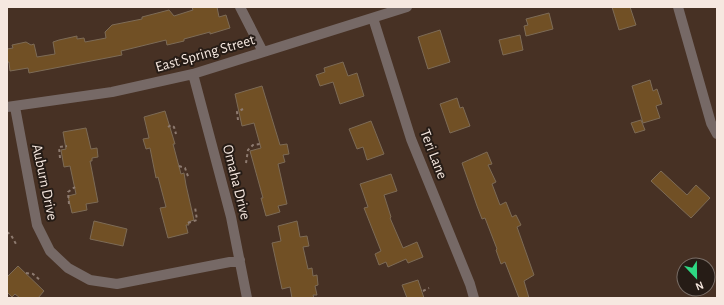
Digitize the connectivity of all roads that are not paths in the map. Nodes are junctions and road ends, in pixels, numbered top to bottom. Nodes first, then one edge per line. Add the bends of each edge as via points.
1 (240, 7) edge
2 (407, 7) edge
3 (678, 7) edge
4 (373, 18) junction
5 (263, 52) junction
6 (193, 74) junction
7 (11, 107) edge
8 (717, 134) edge
9 (240, 260) junction
10 (247, 298) edge
11 (474, 298) edge

1 - 5 street
2 - 4 street, East Spring Street
3 - 8 street via 711,123
4 - 5 street, East Spring Street
4 - 11 street, Teri Lane via 411,139
5 - 6 street, East Spring Street
6 - 7 street, East Spring Street via 112,92
6 - 9 street, Omaha Drive
7 - 9 street, Auburn Drive via 37,225 50,251 68,268 90,280 117,284
9 - 10 street, Omaha Drive

